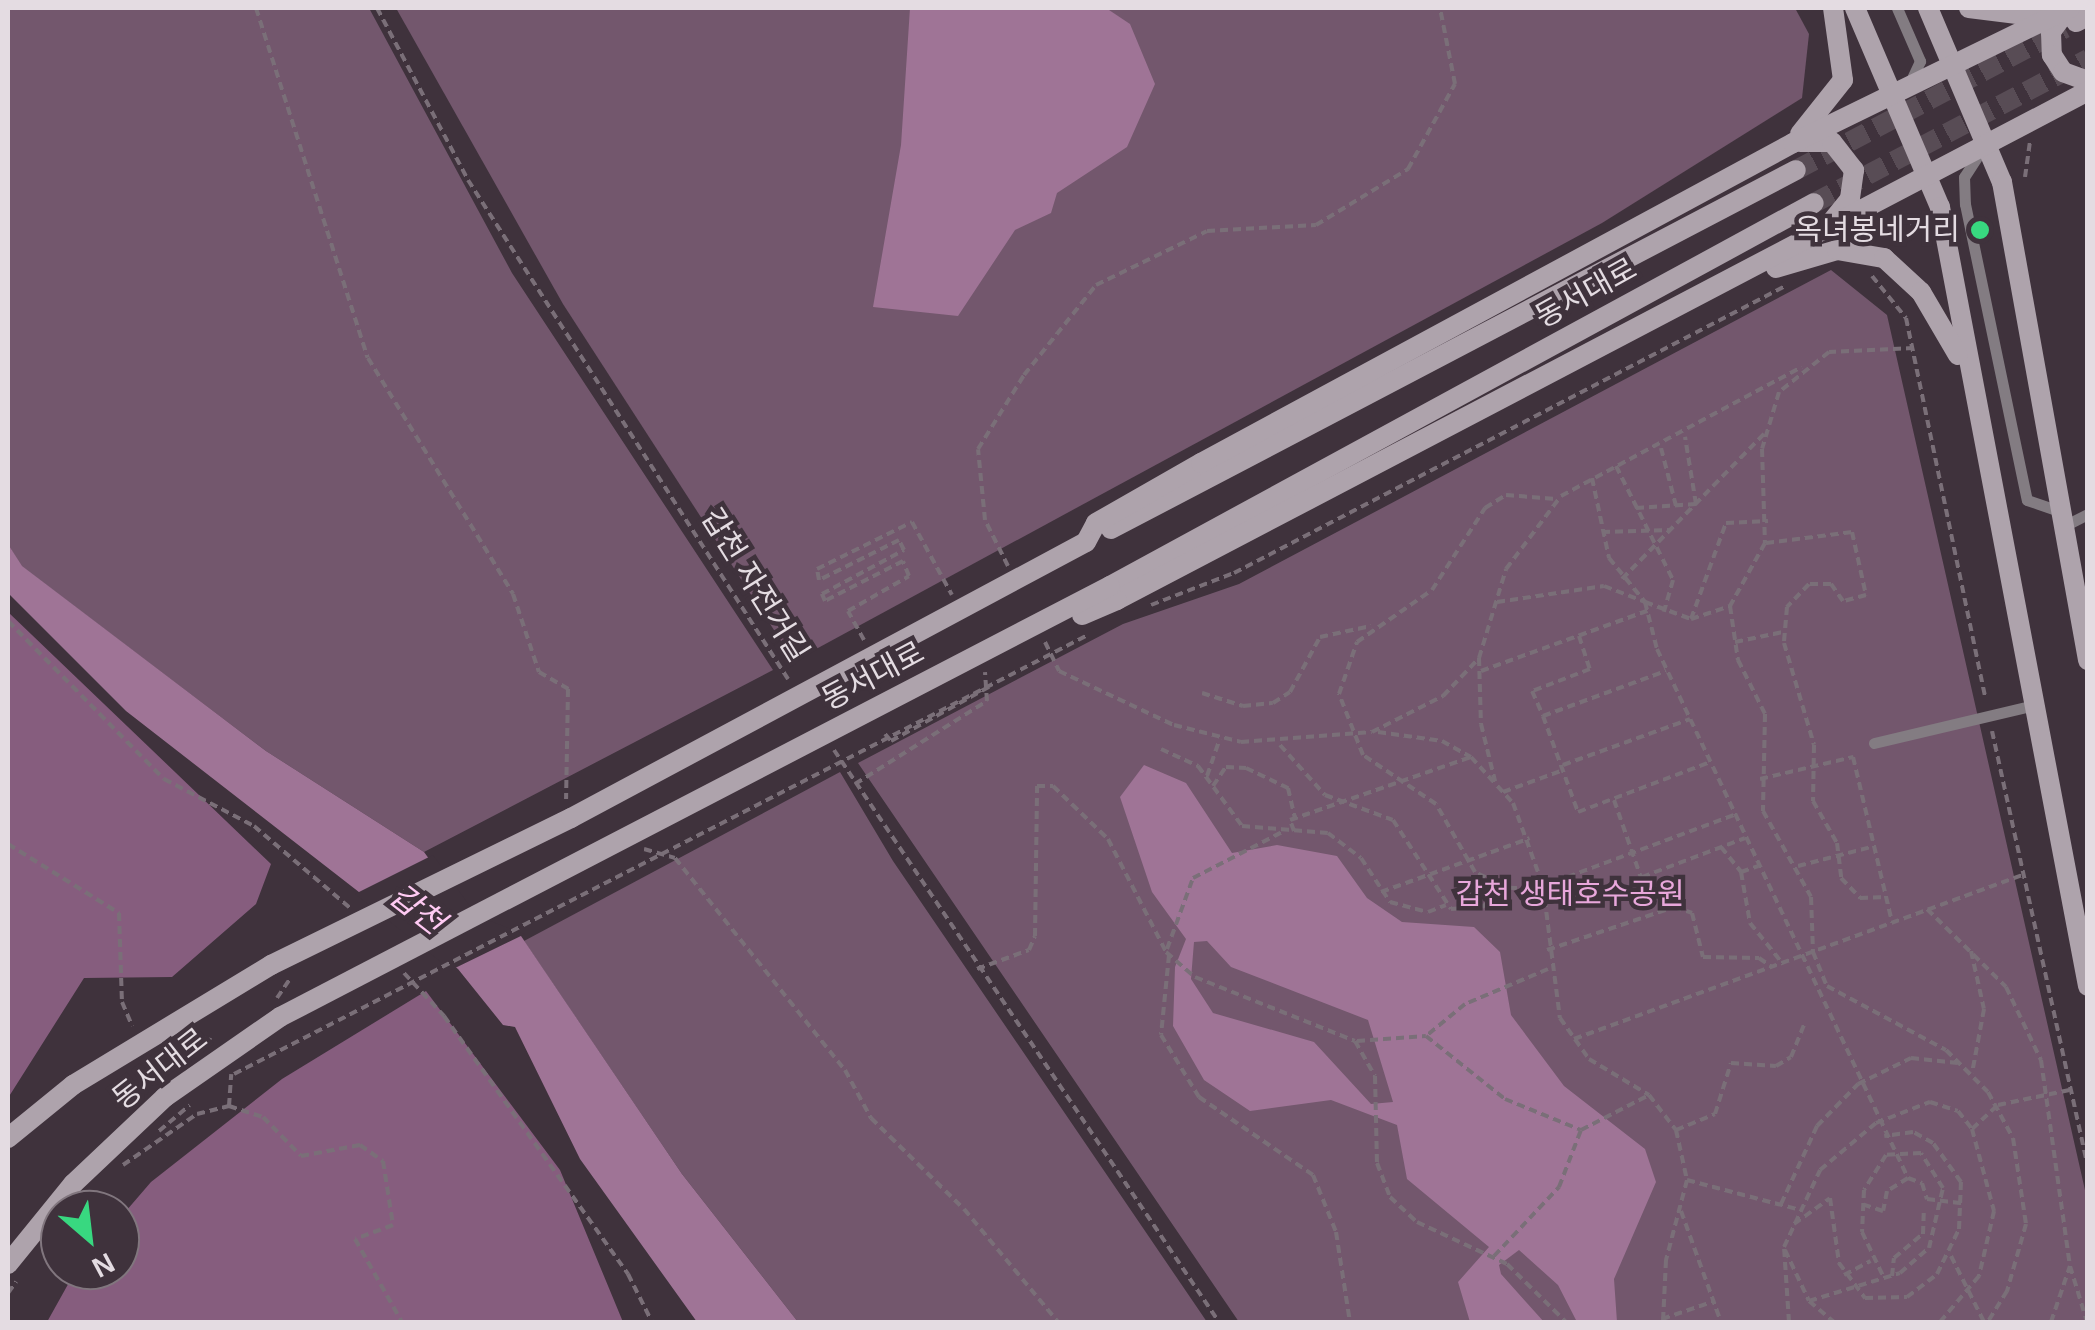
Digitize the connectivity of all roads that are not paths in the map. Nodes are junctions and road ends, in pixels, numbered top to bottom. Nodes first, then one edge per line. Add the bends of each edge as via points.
1 (1833, 8) edge
2 (1854, 8) edge
3 (1897, 8) edge
4 (1928, 8) edge
5 (1969, 8) edge
6 (2076, 13) edge
7 (2050, 18) junction
8 (1957, 68) junction
9 (2088, 80) edge
10 (2088, 91) edge
11 (1896, 95) junction
12 (1991, 141) junction
13 (1793, 142) junction
14 (1796, 170) tunnel mouth
15 (1929, 173) junction
16 (1814, 203) tunnel mouth
17 (1822, 232) junction
18 (1718, 289) junction
19 (1965, 366) junction
20 (2088, 514) edge
21 (2060, 519) junction
22 (1086, 542) junction
23 (1114, 593) junction
24 (2088, 660) edge
25 (2030, 706) junction
26 (1874, 742) dead end
27 (2088, 986) edge
28 (8, 1138) edge
29 (8, 1264) edge

1 - 13 street via 1843,80
2 - 11 street
3 - 11 lane via 1920,62
4 - 8 street
5 - 7 street
6 - 7 street
6 - 9 street via 2051,32 2052,55 2063,72
7 - 8 street
8 - 11 street
8 - 12 street
10 - 12 street
11 - 13 street
11 - 15 street
12 - 15 street
12 - 21 street
12 - 21 lane via 1964,177 1965,204 2027,500
13 - 17 street via 1832,142 1854,170 1850,199
13 - 22 street via 1200,462 1096,522
14 - 22 street, 동서대로
15 - 17 street
15 - 19 street
16 - 23 street, 동서대로
17 - 18 street
18 - 19 street via 1837,250 1884,258 1921,292
18 - 23 street
19 - 25 street
20 - 21 lane
21 - 24 street
22 - 28 street, 동서대로, bridge via 571,818 271,964 72,1085
23 - 29 street, 동서대로, bridge via 933,679 280,1017 165,1098 73,1184
25 - 26 lane
25 - 27 street

